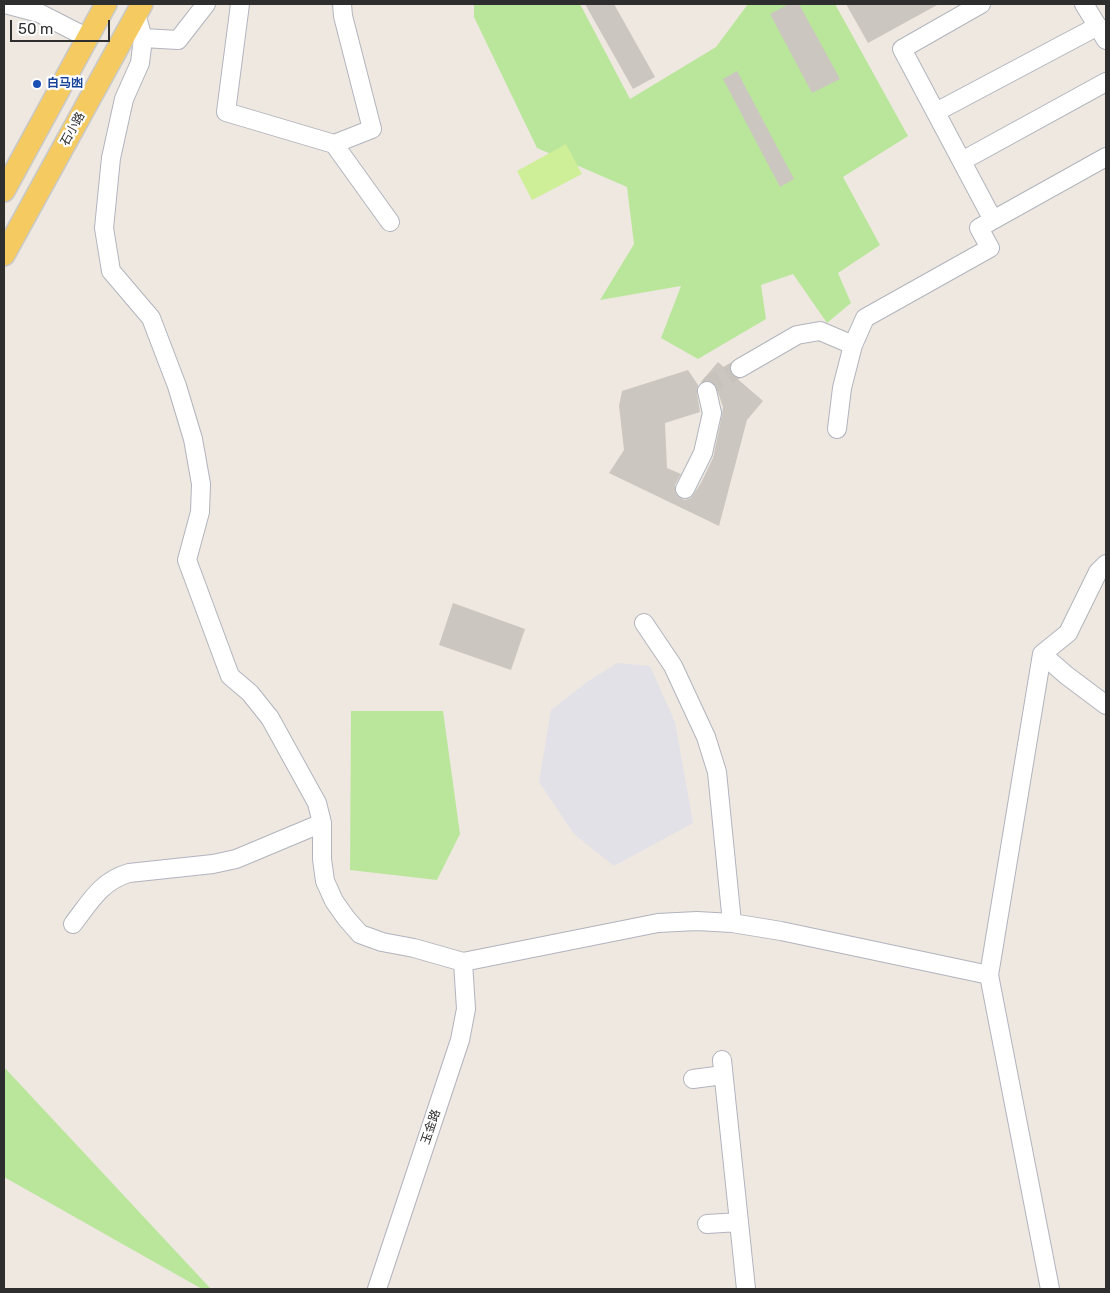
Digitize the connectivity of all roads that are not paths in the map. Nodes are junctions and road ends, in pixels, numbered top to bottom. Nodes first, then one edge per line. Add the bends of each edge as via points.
1 (5, 4) edge
2 (106, 4) edge
3 (206, 4) edge
4 (240, 4) edge
5 (342, 4) edge
6 (981, 4) edge
7 (1084, 4) edge
8 (139, 9) edge
9 (1102, 33) edge
10 (88, 38) junction
11 (144, 38) junction
12 (1106, 82) edge
13 (936, 112) junction
14 (334, 144) junction
15 (1106, 157) edge
16 (962, 161) junction
17 (4, 191) edge
18 (993, 220) junction
19 (390, 222) dead end
20 (4, 255) edge
21 (853, 345) junction
22 (740, 368) tunnel mouth
23 (707, 392) dead end
24 (837, 429) dead end
25 (685, 489) dead end
26 (1106, 564) edge
27 (644, 623) dead end
28 (1042, 654) junction
29 (1106, 705) edge
30 (322, 823) junction
31 (732, 923) junction
32 (72, 924) dead end
33 (463, 962) junction
34 (989, 975) junction
35 (693, 1079) dead end
36 (739, 1222) junction
37 (707, 1224) dead end
38 (377, 1289) edge
39 (746, 1289) edge
40 (1050, 1289) edge

1 - 10 street via 39,13
2 - 10 main road
3 - 11 street via 178,40
4 - 14 street via 226,112
5 - 14 street via 372,129
6 - 13 street via 902,49
7 - 9 street
8 - 11 street
8 - 20 main road, 石小路
9 - 13 street
10 - 17 main road
11 - 30 street via 140,63 124,99 111,158 104,228 111,271 151,318 193,439 201,484 200,512 187,560 230,676 250,693 270,718 317,803
12 - 16 street
13 - 16 street
14 - 19 street
15 - 18 street
16 - 18 street
18 - 21 street via 979,228 990,248 865,318
21 - 22 street via 820,331 797,335
21 - 24 street via 842,388
23 - 25 street via 712,413 702,453
26 - 28 street via 1098,572 1068,633
27 - 31 street via 673,666 706,737 717,772
28 - 29 street
28 - 34 street
30 - 32 street via 236,859 116,877 104,884
30 - 33 street via 325,881 334,901 360,934
31 - 33 street via 658,923
31 - 34 street
33 - 38 street, 玉金路 via 466,1009 460,1040
34 - 40 street
35 - 36 street via 723,1068
36 - 37 street
36 - 39 street

